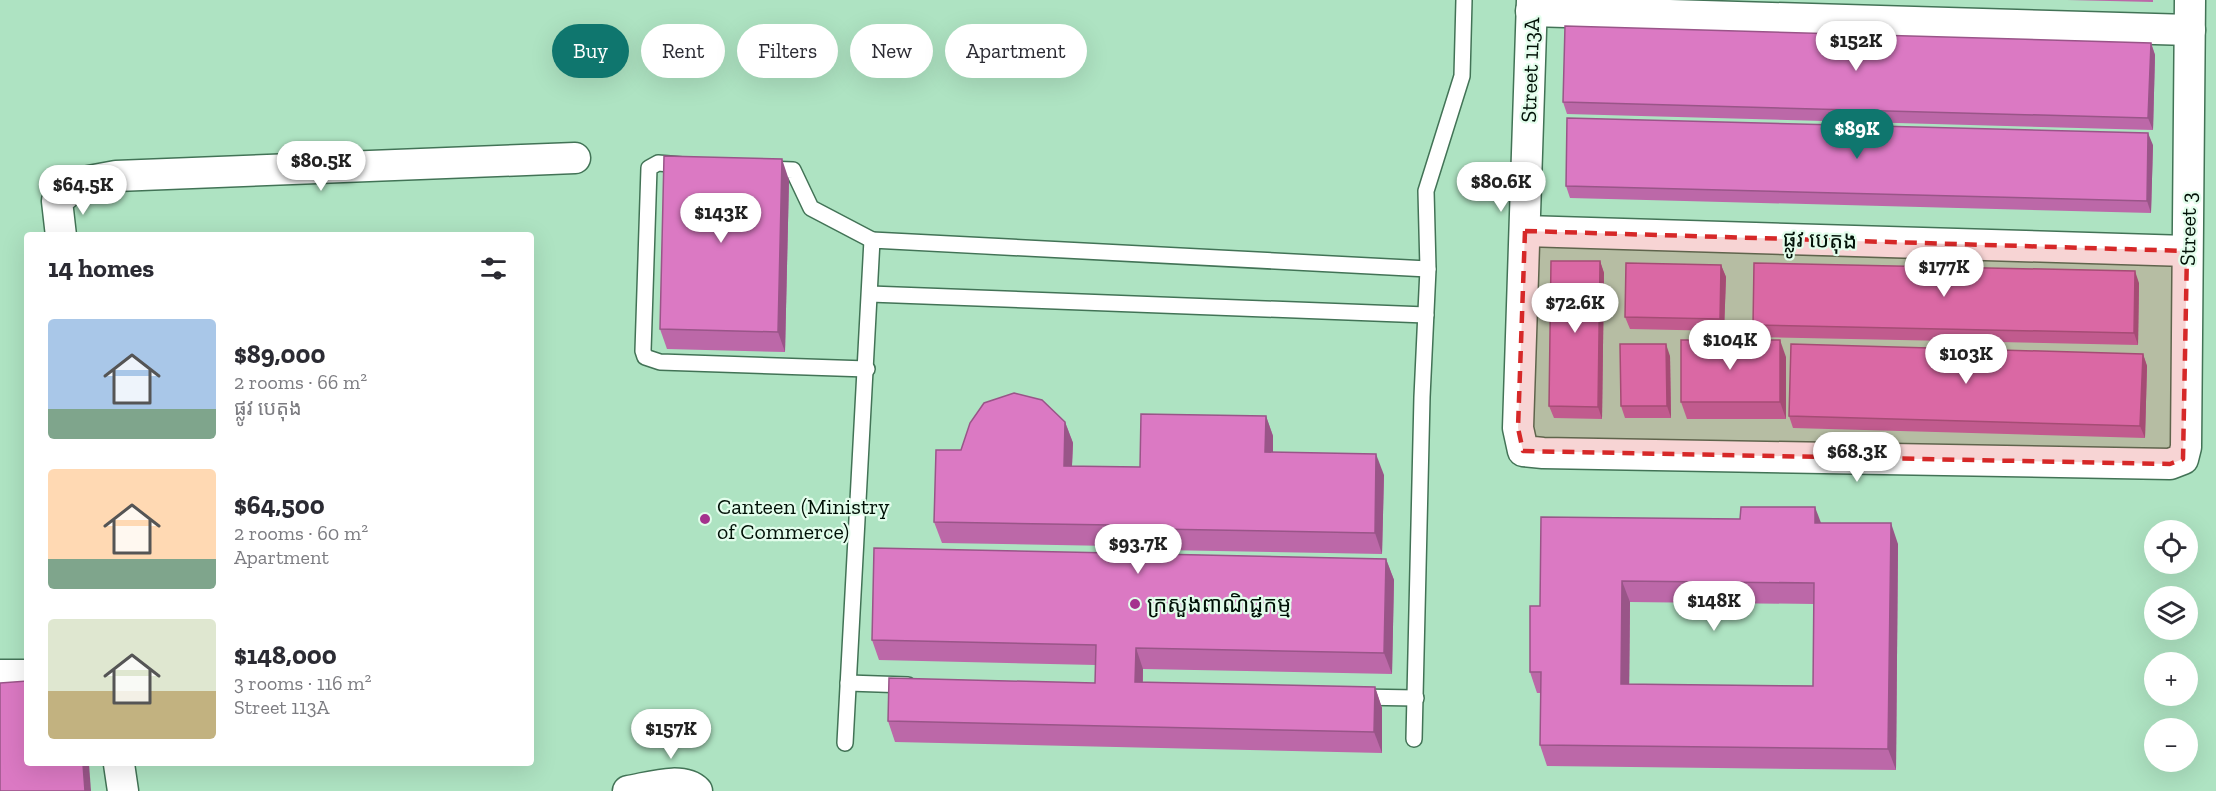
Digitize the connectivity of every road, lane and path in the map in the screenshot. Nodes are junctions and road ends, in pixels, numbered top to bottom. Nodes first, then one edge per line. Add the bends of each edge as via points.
1 (1464, 0) edge
2 (2190, 0) edge
3 (1532, 6) edge
4 (2190, 30) junction
5 (575, 158) dead end
6 (703, 166) edge
7 (748, 168) edge
8 (1525, 231) junction
9 (61, 232) edge
10 (872, 240) junction
11 (2187, 251) junction
12 (1428, 269) junction
13 (870, 294) junction
14 (1426, 315) junction
15 (867, 369) junction
16 (2183, 459) joint
17 (0, 675) edge
18 (24, 675) edge
19 (848, 683) junction
20 (919, 685) edge
21 (1345, 696) edge
22 (1416, 698) junction
23 (1414, 739) dead end
24 (845, 743) dead end
25 (119, 766) edge
26 (123, 791) edge
27 (628, 791) edge
28 (697, 791) edge

1 - 12 lane via 1462,76 1426,191
2 - 4 street, Street 3
3 - 4 street
3 - 8 street, Street 113A
4 - 11 street, Street 3
5 - 9 street via 116,176 78,183 57,201
6 - 15 lane via 658,163 649,168 645,357 660,362
7 - 10 lane via 793,170 811,208
8 - 11 street, ផ្លូវ បេតុង
8 - 16 street, Street 113A via 1518,428 1523,451 2170,464
10 - 12 lane
10 - 13 lane
11 - 16 street, Street 3
12 - 14 lane
13 - 14 lane
13 - 15 lane
14 - 22 lane
15 - 19 lane
17 - 18 street
19 - 20 lane
19 - 24 lane
21 - 22 lane
22 - 23 lane
25 - 26 street
27 - 28 street via 681,783

